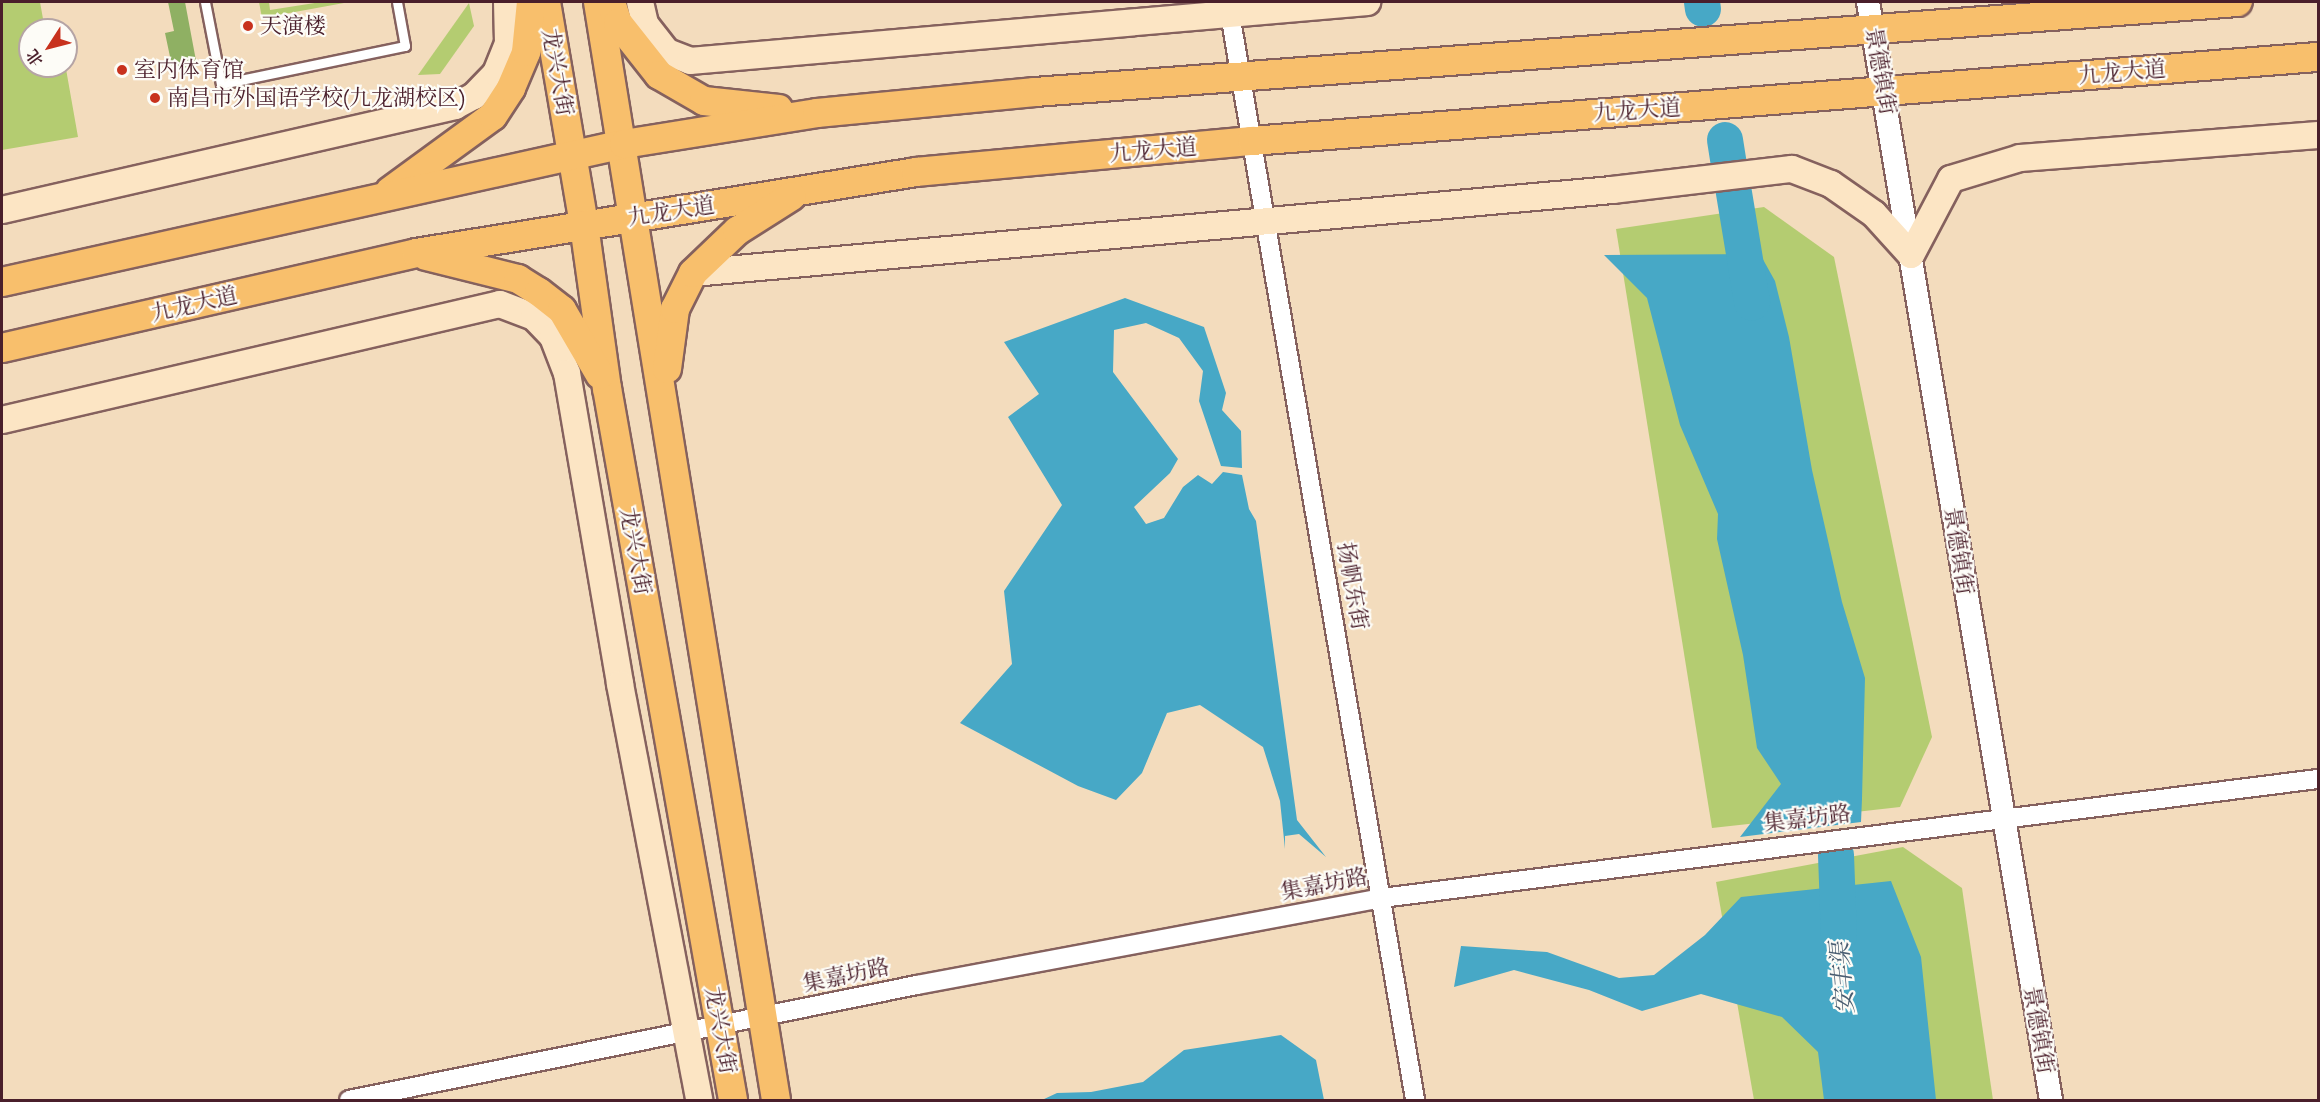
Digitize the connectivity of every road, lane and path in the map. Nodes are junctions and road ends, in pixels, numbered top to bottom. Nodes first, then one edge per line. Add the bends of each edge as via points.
1 (206, 2) edge
2 (397, 2) edge
3 (507, 2) edge
4 (531, 2) edge
5 (546, 2) edge
6 (598, 2) edge
7 (611, 2) edge
8 (640, 2) edge
9 (1366, 2) edge
10 (1868, 2) edge
11 (2238, 2) edge
12 (1229, 8) edge
13 (1874, 32) junction
14 (2319, 57) edge
15 (1242, 79) junction
16 (1884, 91) junction
17 (817, 113) junction
18 (2319, 135) edge
19 (1252, 141) junction
20 (624, 144) junction
21 (572, 155) junction
22 (801, 190) junction
23 (381, 198) junction
24 (2, 210) edge
25 (635, 216) junction
26 (1266, 220) junction
27 (584, 225) junction
28 (416, 253) junction
29 (1911, 255) junction
30 (693, 273) junction
31 (2, 282) edge
32 (536, 304) junction
33 (2, 348) edge
34 (608, 388) junction
35 (663, 401) junction
36 (2, 420) edge
37 (2319, 779) edge
38 (2003, 817) junction
39 (1382, 898) junction
40 (762, 1017) junction
41 (720, 1024) junction
42 (685, 1032) junction
43 (349, 1101) edge
44 (699, 1101) edge
45 (732, 1101) edge
46 (776, 1101) edge
47 (1415, 1101) edge
48 (2051, 1101) edge

1 - 2 lane via 221,84 405,46
3 - 24 main road via 508,43 496,73 474,96 455,106
4 - 23 main road via 526,52 511,88 493,116
5 - 21 main road, 龙兴大街
6 - 20 main road, 龙兴大街
7 - 17 main road via 618,23 659,75 704,101
8 - 12 main road via 645,24 667,52 690,62
9 - 12 main road
10 - 13 street, 景德镇街
11 - 13 main road
12 - 15 street, 扬帆东街
13 - 15 main road
13 - 16 street, 景德镇街
14 - 16 main road, 九龙大道
15 - 17 main road via 1035,92
15 - 19 street, 扬帆东街
16 - 19 main road, 九龙大道
16 - 29 street, 景德镇街
17 - 20 main road
18 - 29 main road via 2020,158 1951,179
19 - 22 main road, 九龙大道 via 916,172
19 - 26 street, 扬帆东街
20 - 21 main road
20 - 25 main road, 龙兴大街
21 - 23 main road
21 - 27 main road, 龙兴大街
22 - 25 main road, 九龙大道
22 - 30 main road via 737,231
23 - 31 main road
25 - 27 main road, 九龙大道
25 - 35 main road, 龙兴大街
26 - 29 main road via 1612,190 1792,169 1831,184 1874,214
26 - 30 main road
26 - 39 street, 扬帆东街
27 - 28 main road, 九龙大道
27 - 34 main road, 龙兴大街
28 - 32 main road via 518,279
28 - 33 main road, 九龙大道
29 - 38 street, 景德镇街
30 - 35 main road via 675,309
32 - 34 main road via 562,310
32 - 36 main road via 500,304
32 - 42 main road via 567,374
34 - 41 main road, 龙兴大街
35 - 40 main road, 龙兴大街
37 - 38 street, 集嘉坊路
38 - 39 street, 集嘉坊路
38 - 48 street, 景德镇街
39 - 40 street, 集嘉坊路
39 - 47 street, 扬帆东街
40 - 41 street, 集嘉坊路
40 - 46 main road, 龙兴大街
41 - 42 street, 集嘉坊路
41 - 45 main road, 龙兴大街
42 - 43 street, 集嘉坊路
42 - 44 main road

